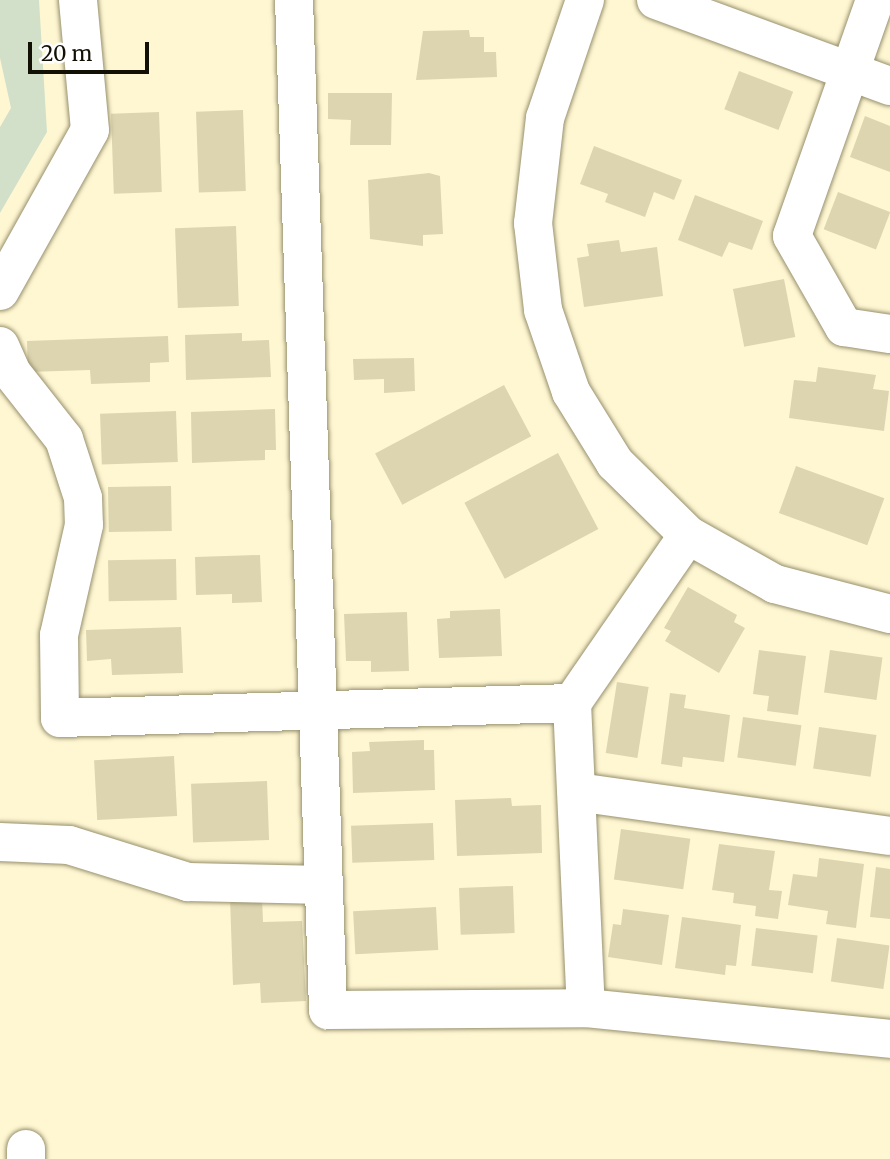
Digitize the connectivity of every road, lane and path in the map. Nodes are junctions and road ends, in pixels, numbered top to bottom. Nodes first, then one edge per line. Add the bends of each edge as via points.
1 (78, 0) edge
2 (294, 0) edge
3 (585, 0) edge
4 (656, 0) edge
5 (875, 0) edge
6 (849, 71) junction
7 (890, 86) edge
8 (0, 292) edge
9 (890, 334) edge
10 (0, 346) edge
11 (688, 535) junction
12 (890, 614) edge
13 (572, 703) junction
14 (320, 713) junction
15 (577, 792) junction
16 (890, 836) edge
17 (0, 842) edge
18 (324, 885) junction
19 (586, 1008) junction
20 (890, 1039) edge

1 - 8 street via 90,131
2 - 14 street
3 - 11 street via 545,118 535,172 535,269 553,349 594,432 615,463
4 - 6 street
5 - 6 street
6 - 7 street
6 - 9 street via 792,236 844,327
10 - 14 street via 12,373 64,439 83,498 84,525 59,635 60,718
11 - 12 street via 775,584
11 - 13 street
13 - 14 street
13 - 15 street
14 - 18 street
15 - 16 street
15 - 19 street
17 - 18 street via 69,845 188,882
18 - 19 street via 328,1010
19 - 20 street

